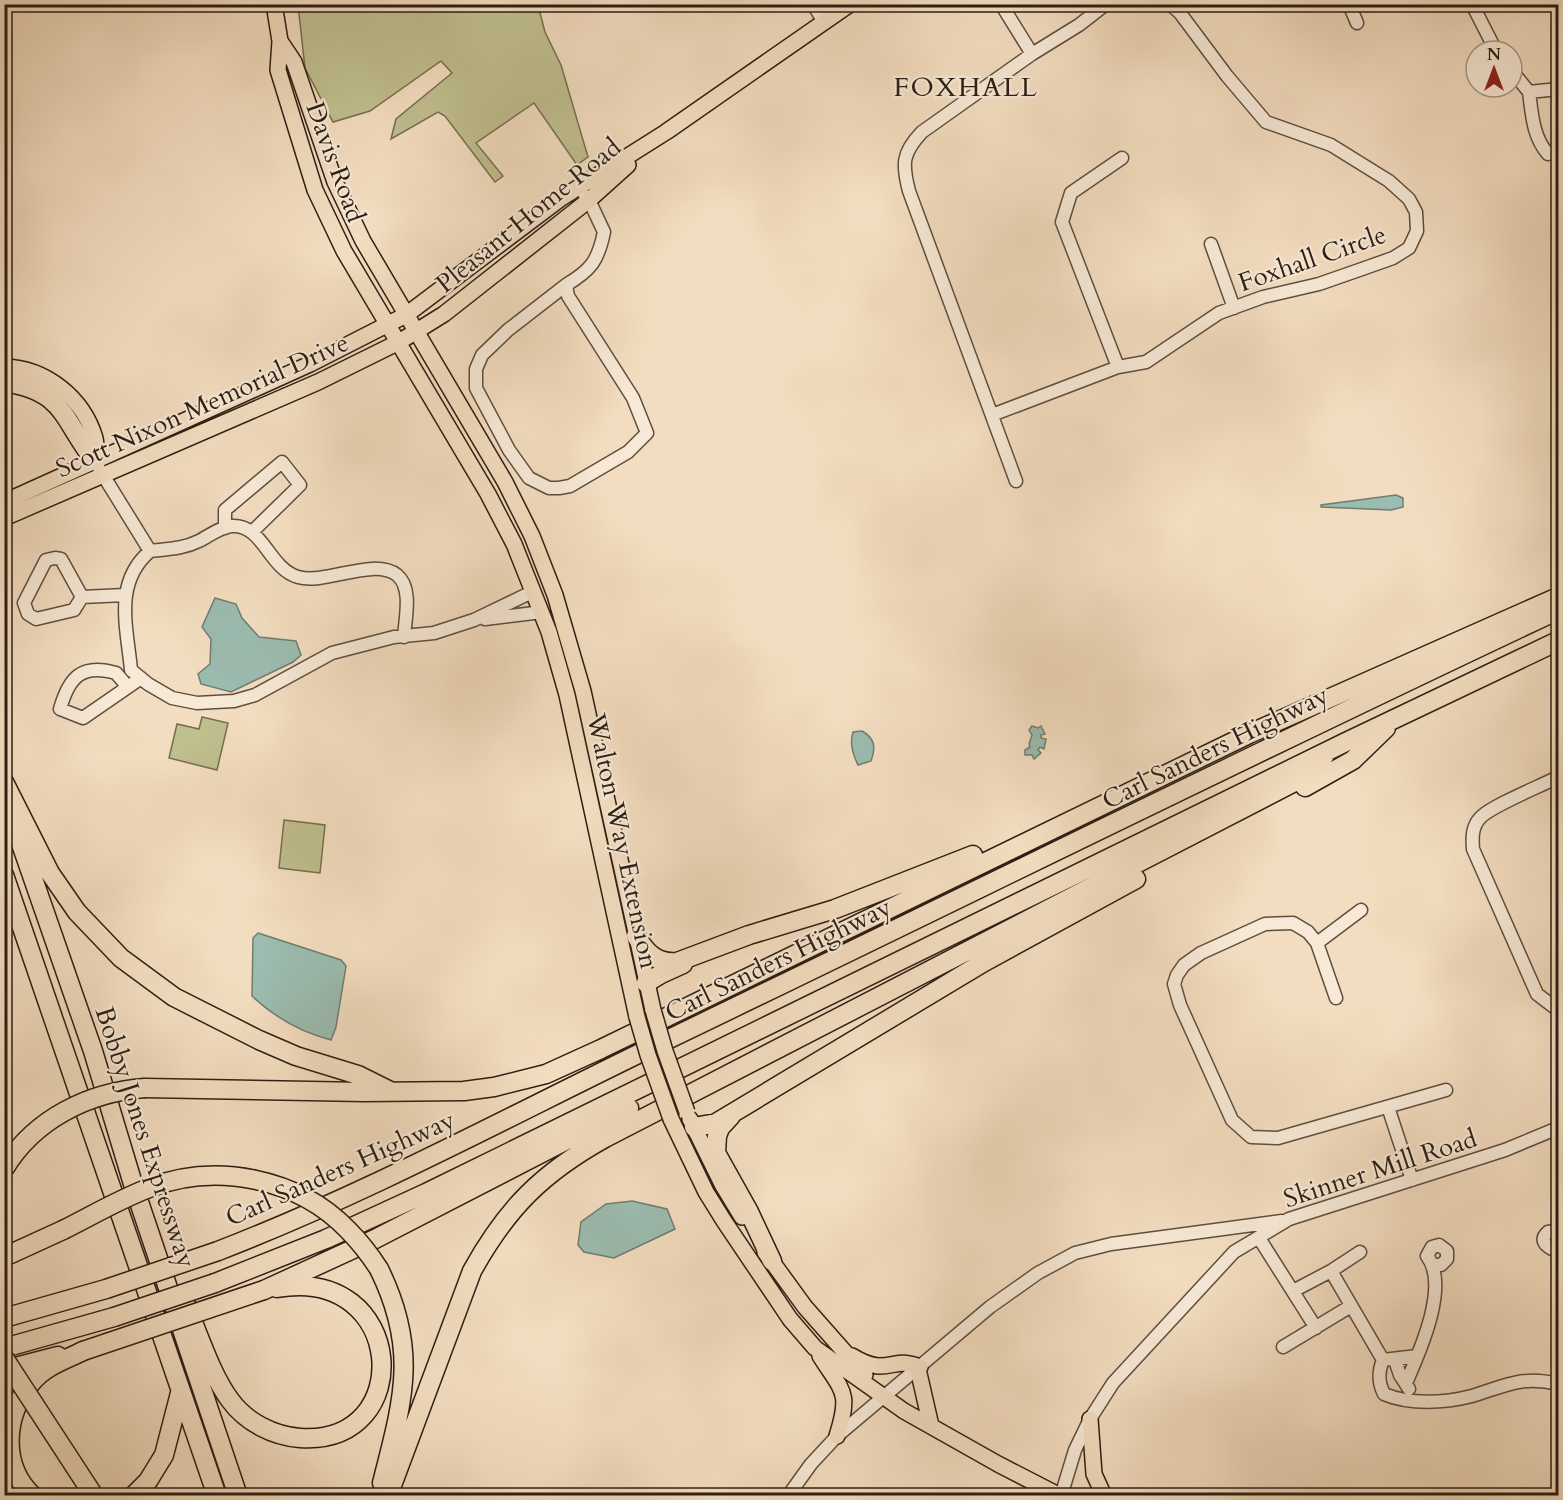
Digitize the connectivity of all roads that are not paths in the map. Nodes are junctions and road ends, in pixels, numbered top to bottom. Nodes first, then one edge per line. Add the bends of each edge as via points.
1 (274, 4) edge
2 (813, 4) edge
3 (850, 4) edge
4 (1001, 4) edge
5 (1106, 4) edge
6 (1170, 4) edge
7 (1349, 4) edge
8 (1472, 4) edge
9 (824, 22) junction
10 (1357, 23) dead end
11 (1490, 39) edge
12 (280, 41) junction
13 (1032, 54) junction
14 (1524, 86) edge
15 (1558, 89) edge
16 (1529, 92) junction
17 (666, 132) junction
18 (1548, 154) dead end
19 (1122, 158) dead end
20 (577, 189) junction
21 (589, 200) junction
22 (1211, 244) dead end
23 (566, 285) junction
24 (1233, 308) junction
25 (406, 315) junction
26 (387, 325) junction
27 (416, 332) junction
28 (399, 342) junction
29 (4, 367) edge
30 (1118, 367) junction
31 (4, 382) edge
32 (992, 415) junction
33 (99, 468) junction
34 (524, 470) junction
35 (1016, 481) dead end
36 (505, 482) junction
37 (4, 502) edge
38 (4, 518) edge
39 (225, 528) junction
40 (252, 532) junction
41 (150, 550) junction
42 (534, 591) junction
43 (125, 595) junction
44 (82, 597) junction
45 (1558, 597) edge
46 (1558, 610) edge
47 (542, 612) junction
48 (474, 620) junction
49 (404, 637) junction
50 (1558, 641) edge
51 (141, 678) junction
52 (128, 687) junction
53 (1397, 718) junction
54 (589, 721) junction
55 (573, 723) junction
56 (1327, 752) junction
57 (1558, 777) edge
58 (4, 782) edge
59 (4, 795) edge
60 (1060, 825) junction
61 (4, 875) edge
62 (1361, 910) dead end
63 (774, 929) junction
64 (636, 936) junction
65 (1317, 943) junction
66 (646, 983) junction
67 (632, 995) junction
68 (829, 996) junction
69 (1336, 998) dead end
70 (1558, 1008) edge
71 (1446, 1089) dead end
72 (394, 1093) junction
73 (1388, 1107) junction
74 (734, 1112) junction
75 (690, 1119) junction
76 (672, 1121) junction
77 (1558, 1128) edge
78 (127, 1160) junction
79 (4, 1168) edge
80 (1412, 1180) junction
81 (1289, 1220) junction
82 (1558, 1232) edge
83 (1259, 1238) junction
84 (1228, 1241) junction
85 (1558, 1246) edge
86 (1360, 1252) dead end
87 (4, 1257) edge
88 (772, 1261) junction
89 (1434, 1265) dead end
90 (1331, 1271) junction
91 (264, 1290) junction
92 (1293, 1291) junction
93 (1351, 1306) junction
94 (4, 1318) edge
95 (1316, 1328) junction
96 (1283, 1347) dead end
97 (4, 1348) edge
98 (815, 1348) junction
99 (83, 1351) junction
100 (843, 1351) junction
101 (1417, 1356) junction
102 (4, 1358) edge
103 (1389, 1360) junction
104 (919, 1368) junction
105 (4, 1370) edge
106 (1406, 1383) junction
107 (1558, 1384) edge
108 (180, 1393) junction
109 (886, 1397) junction
110 (1416, 1400) junction
111 (1090, 1419) junction
112 (213, 1422) junction
113 (931, 1426) junction
114 (837, 1436) junction
115 (33, 1496) edge
116 (94, 1496) edge
117 (133, 1496) edge
118 (217, 1496) edge
119 (238, 1496) edge
120 (248, 1496) edge
121 (379, 1496) edge
122 (388, 1496) edge
123 (788, 1496) edge
124 (1060, 1496) edge
125 (1104, 1496) edge

1 - 12 main road, Davis Road
2 - 9 street
3 - 9 main road, Pleasant Home Road
4 - 13 street
5 - 13 street
6 - 24 street, Foxhall Circle via 1266,122 1331,145 1389,181 1409,199 1416,212 1417,231 1409,248 1393,258
7 - 10 street
8 - 11 street
9 - 17 main road, Pleasant Home Road
12 - 25 main road, Davis Road via 294,62 335,182 363,241
12 - 26 main road, Davis Road via 278,70 315,190 344,251
13 - 32 street via 922,132 904,156 909,191
14 - 16 street
15 - 16 street
16 - 18 street via 1534,128 1539,144
17 - 20 main road, Pleasant Home Road
17 - 21 main road, Pleasant Home Road
19 - 30 street via 1071,193 1062,222
20 - 21 street
20 - 25 main road, Pleasant Home Road
21 - 23 street via 604,232 601,246 595,262
21 - 27 main road, Pleasant Home Road
22 - 24 street
23 - 34 street via 508,330 482,355 476,369 476,388
23 - 34 street via 568,296 633,398 647,433 628,452 570,486 549,488 529,478
24 - 30 street, Foxhall Circle via 1207,320 1146,362
25 - 26 main road, Scott Nixon Memorial Drive
25 - 27 main road, Walton Way Extension
26 - 28 main road, Walton Way Extension
26 - 33 main road, Scott Nixon Memorial Drive
27 - 28 main road, Scott Nixon Memorial Drive
27 - 36 main road, Walton Way Extension
28 - 33 main road, Scott Nixon Memorial Drive via 307,387
28 - 42 main road, Walton Way Extension via 488,494
29 - 33 main road via 34,372 67,393 84,415 95,440
30 - 32 street, Foxhall Circle
31 - 33 highway via 25,385 52,399
32 - 35 street
33 - 37 main road, Scott Nixon Memorial Drive
33 - 38 main road, Scott Nixon Memorial Drive
33 - 41 street
34 - 36 street
36 - 54 main road, Walton Way Extension via 532,536 555,596
39 - 40 street via 232,526
39 - 40 street via 225,510 282,462 300,485
39 - 41 street via 180,548
40 - 49 street via 280,567 298,577 382,569 398,576 405,589
41 - 43 street via 138,561 127,581
42 - 47 main road, Walton Way Extension
42 - 48 street
43 - 44 street
43 - 51 street via 131,670
44 - 44 street via 61,559 55,558 46,560 24,603 27,614 36,619 74,610
45 - 60 highway via 1249,734
46 - 94 highway, Carl Sanders Highway, bridge via 315,1212 218,1251
47 - 48 street
47 - 55 main road, Walton Way Extension
48 - 49 street via 434,633
49 - 51 street via 332,652 255,695 234,701 197,703 172,698
50 - 53 highway, Carl Sanders Highway
51 - 52 street
52 - 52 street via 83,717 60,709 74,677 90,669 116,673
53 - 56 highway, Carl Sanders Highway
53 - 74 highway via 1353,760 984,962
54 - 55 main road
54 - 64 main road, Walton Way Extension
55 - 67 main road, Walton Way Extension
56 - 68 highway, Carl Sanders Highway
56 - 122 highway via 1310,774 605,1138 548,1174 508,1214 472,1271
57 - 70 street via 1492,809 1480,817 1472,832 1473,849 1537,994
58 - 72 highway via 50,873 76,912 138,972 174,997 259,1040 358,1075
59 - 78 highway, Bobby Jones Expressway
60 - 63 highway via 1033,828 835,909
60 - 72 highway via 546,1074 464,1091
61 - 108 highway, Bobby Jones Expressway
62 - 65 street
63 - 64 highway via 669,962 647,952
63 - 66 highway via 673,968
64 - 66 main road, Walton Way Extension
65 - 69 street
65 - 73 street via 1293,923 1265,924 1201,953 1184,965 1174,984 1180,1005 1232,1120 1251,1137 1278,1138
66 - 67 main road
66 - 75 main road, Walton Way Extension, bridge
67 - 76 main road, Walton Way Extension, bridge
68 - 91 highway via 781,1030 375,1239
68 - 97 highway, Carl Sanders Highway, bridge via 326,1239 114,1317
71 - 73 street
72 - 79 highway, bridge via 145,1088 102,1095 62,1113 37,1131
73 - 80 street
74 - 75 highway via 716,1123
74 - 88 highway via 720,1128 716,1152
75 - 76 main road
75 - 88 main road, Walton Way Extension via 722,1184
76 - 98 main road, Walton Way Extension via 724,1221 790,1319
77 - 80 street, Skinner Mill Road
78 - 91 highway via 216,1376 236,1408 262,1427 283,1436 319,1438 349,1427 369,1409 380,1382 382,1355 372,1325 347,1300 325,1290 300,1286
78 - 112 highway, Bobby Jones Expressway
80 - 81 street, Skinner Mill Road
81 - 83 street, Skinner Mill Road
81 - 84 street
82 - 85 street via 1548,1232 1543,1241 1552,1249
83 - 84 street, Skinner Mill Road
83 - 92 street
84 - 104 street via 1152,1237 1075,1253 990,1307
84 - 111 street, Skinner Mill Road via 1113,1383
86 - 90 street
87 - 121 highway, bridge via 150,1188 187,1178 246,1178 295,1193 326,1211 348,1229 379,1269 400,1324 405,1370 402,1401
88 - 100 main road, Walton Way Extension
89 - 101 street via 1434,1300
90 - 92 street
90 - 93 street
91 - 99 highway, bridge
92 - 95 street
93 - 95 street
93 - 103 street
95 - 96 street
98 - 109 main road, Walton Way Extension
98 - 114 main road via 844,1391 846,1406
99 - 105 highway
99 - 115 highway via 54,1364 32,1382 12,1417 12,1463 23,1486
100 - 104 main road via 872,1365 908,1362
100 - 109 main road, Walton Way Extension
101 - 103 street
101 - 106 street
102 - 116 highway, bridge
103 - 106 street
103 - 110 street via 1379,1372 1384,1394
104 - 109 street
104 - 113 main road
106 - 110 street
107 - 110 street via 1518,1381 1447,1401
108 - 117 highway via 164,1455
108 - 118 highway, Bobby Jones Expressway
109 - 113 main road, Walton Way Extension
109 - 114 street
111 - 124 street, Skinner Mill Road
111 - 125 main road via 1094,1474
112 - 119 highway, Bobby Jones Expressway
112 - 120 highway
113 - 124 main road, Walton Way Extension
114 - 123 street

